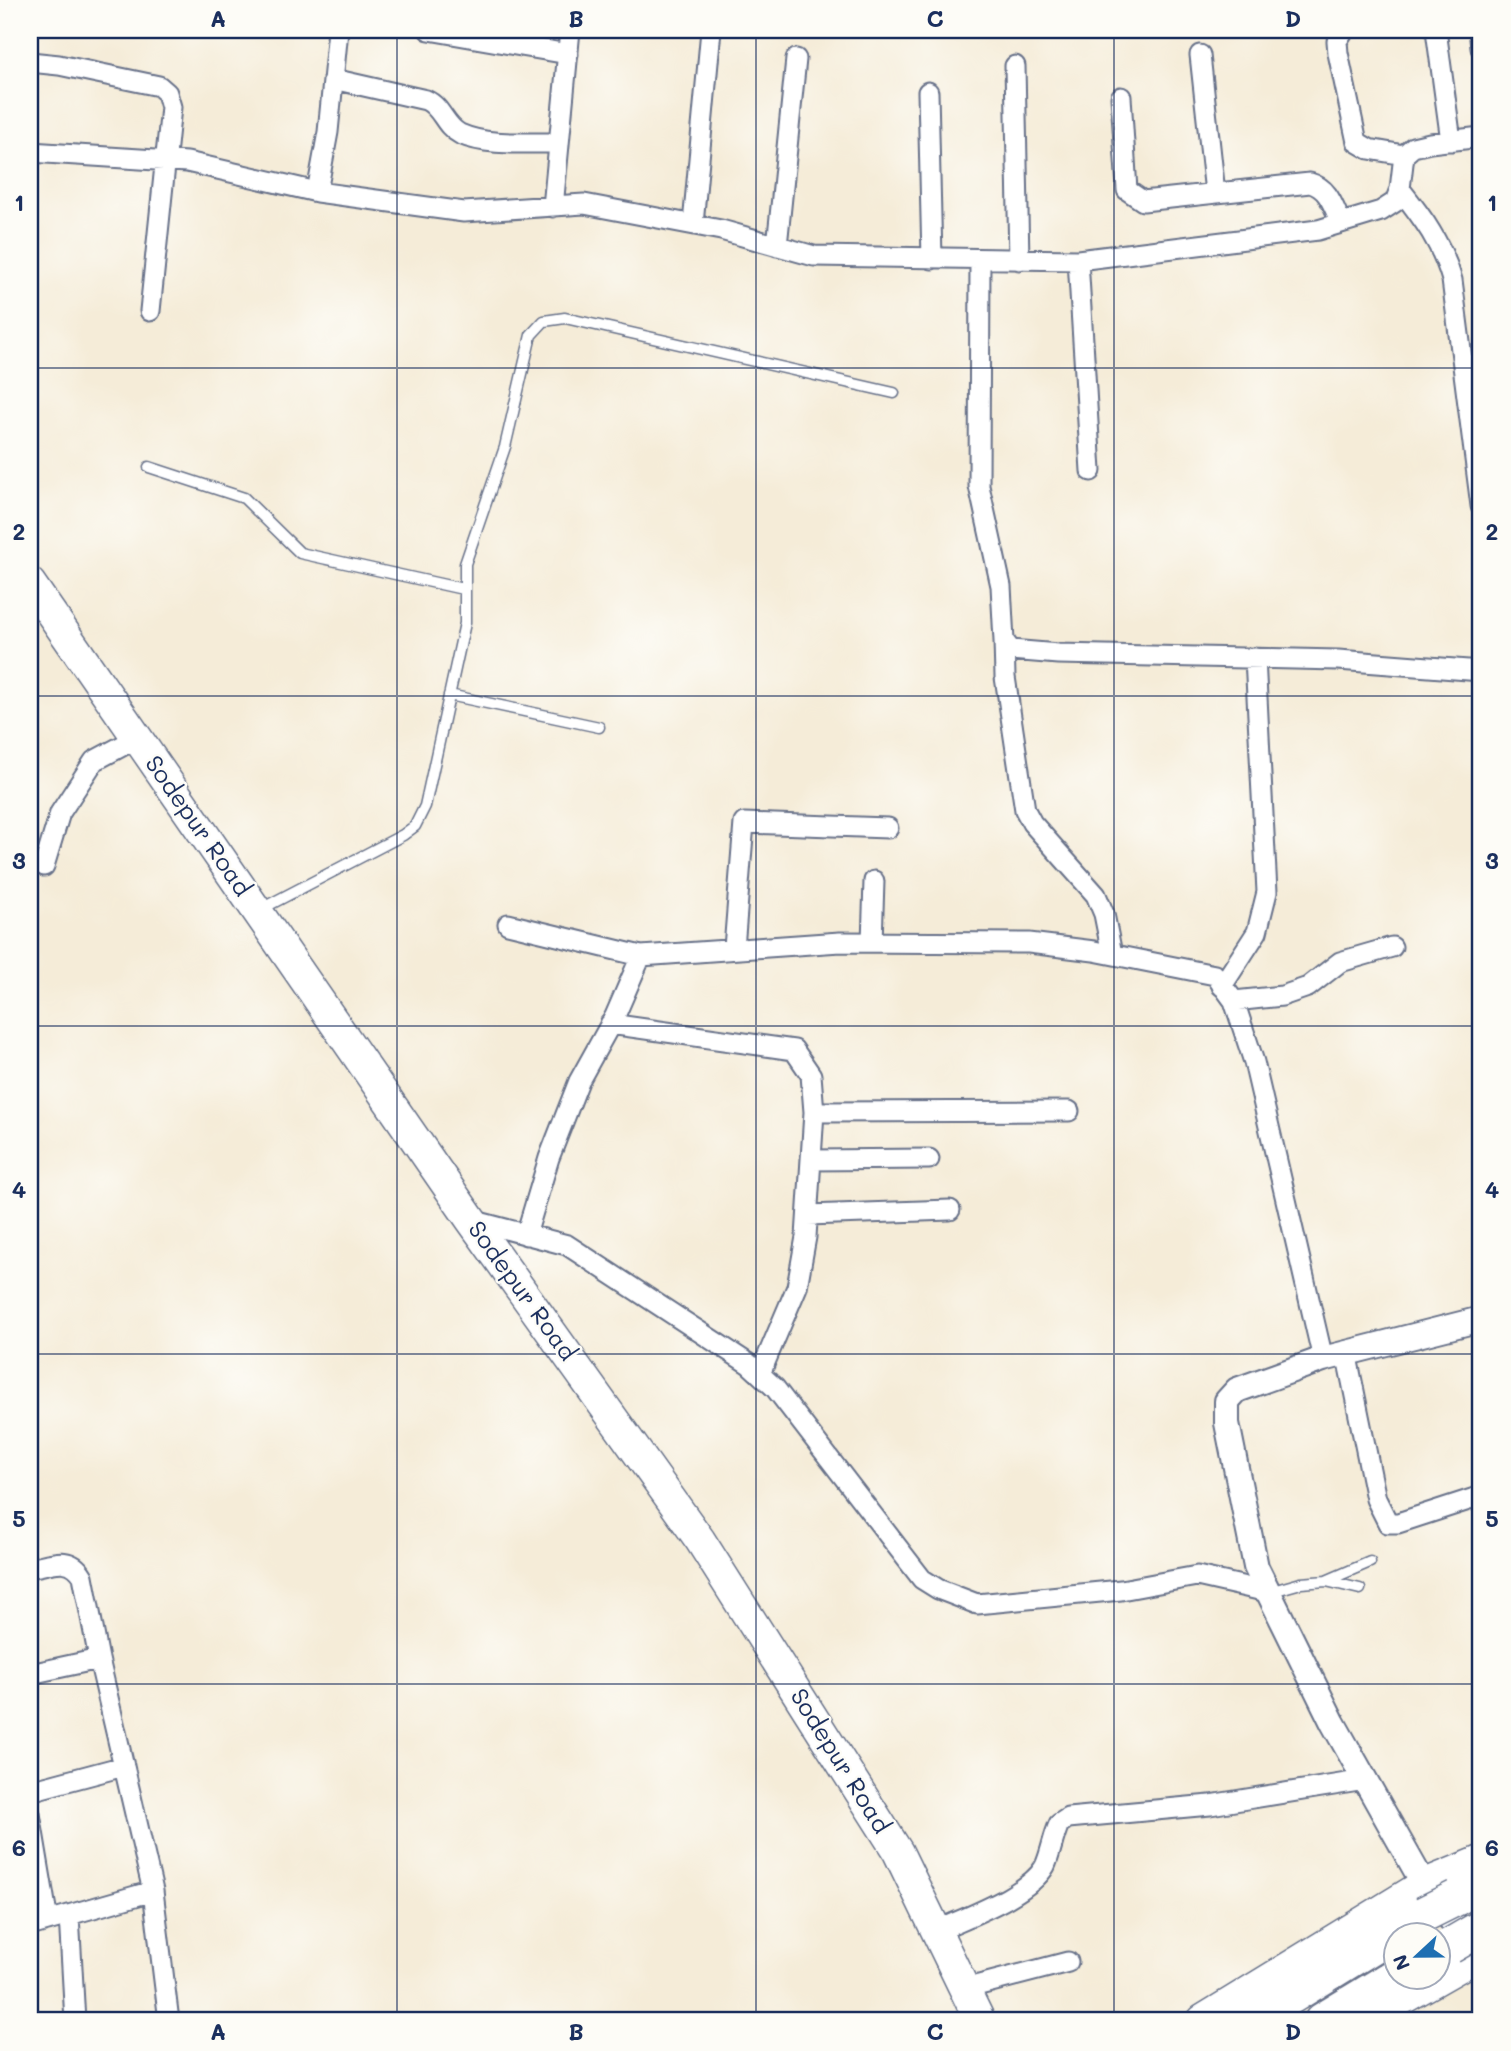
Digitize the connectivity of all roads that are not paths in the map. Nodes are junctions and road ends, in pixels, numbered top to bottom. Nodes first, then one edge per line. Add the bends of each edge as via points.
1 (338, 30) edge
2 (429, 30) edge
3 (570, 30) edge
4 (711, 30) edge
5 (1344, 30) edge
6 (1436, 30) edge
7 (1479, 30) edge
8 (489, 35) edge
9 (1481, 48) edge
10 (568, 54) junction
11 (1200, 55) dead end
12 (796, 59) dead end
13 (30, 62) edge
14 (1015, 66) dead end
15 (333, 79) junction
16 (928, 92) dead end
17 (1121, 97) dead end
18 (1481, 137) edge
19 (1451, 141) junction
20 (559, 143) junction
21 (30, 152) edge
22 (1404, 155) junction
23 (166, 160) junction
24 (1400, 189) junction
25 (317, 192) junction
26 (1215, 193) junction
27 (553, 207) junction
28 (1341, 223) junction
29 (694, 224) junction
30 (777, 246) junction
31 (932, 259) junction
32 (980, 259) junction
33 (1019, 260) junction
34 (1078, 260) junction
35 (150, 311) dead end
36 (894, 393) dead end
37 (1476, 435) edge
38 (149, 467) dead end
39 (1091, 471) dead end
40 (1481, 505) edge
41 (30, 583) edge
42 (463, 589) junction
43 (1003, 641) junction
44 (1255, 658) junction
45 (1481, 671) edge
46 (449, 695) junction
47 (599, 727) dead end
48 (137, 738) junction
49 (888, 828) dead end
50 (44, 866) dead end
51 (874, 881) dead end
52 (257, 911) junction
53 (508, 924) dead end
54 (872, 942) junction
55 (1392, 947) dead end
56 (734, 948) junction
57 (1112, 954) junction
58 (641, 956) junction
59 (1228, 994) junction
60 (610, 1024) junction
61 (1069, 1111) dead end
62 (814, 1112) junction
63 (929, 1159) dead end
64 (811, 1160) junction
65 (950, 1210) dead end
66 (808, 1214) junction
67 (471, 1220) junction
68 (526, 1235) junction
69 (1481, 1319) edge
70 (1335, 1355) junction
71 (760, 1374) junction
72 (1481, 1496) edge
73 (1370, 1562) dead end
74 (30, 1568) edge
75 (1326, 1581) junction
76 (1360, 1589) dead end
77 (1268, 1592) junction
78 (99, 1660) junction
79 (30, 1674) edge
80 (124, 1766) junction
81 (1365, 1780) junction
82 (30, 1791) edge
83 (30, 1814) edge
84 (1481, 1862) edge
85 (153, 1891) junction
86 (1447, 1896) edge
87 (69, 1915) junction
88 (39, 1924) edge
89 (936, 1931) junction
90 (1468, 1949) edge
91 (1068, 1962) dead end
92 (1382, 1984) edge
93 (964, 1989) junction
94 (75, 2021) edge
95 (169, 2021) edge
96 (980, 2021) edge
97 (1203, 2021) edge
98 (1251, 2021) edge
99 (1322, 2021) edge
100 (1362, 2021) edge

1 - 15 street
2 - 8 street
3 - 10 street
4 - 29 street
5 - 22 street via 1338,53 1357,142 1369,149
6 - 19 street
7 - 9 street
8 - 10 street
10 - 20 street
11 - 26 street
12 - 30 street
13 - 23 street via 159,86 171,107
14 - 33 street
15 - 20 street via 426,100 439,106 460,134
15 - 25 street
16 - 31 street
17 - 26 street via 1127,190 1135,199
18 - 19 street
19 - 22 street via 1413,147
20 - 27 street
21 - 23 street
22 - 24 street
23 - 25 street
23 - 35 street
24 - 28 street via 1395,202 1381,211
24 - 37 street via 1446,256
25 - 27 street via 464,212
26 - 28 street via 1310,183 1325,192
27 - 29 street via 584,204
28 - 34 street via 1318,230
29 - 30 street
30 - 31 street via 814,256
31 - 32 street
32 - 33 street
32 - 43 street via 979,486 1001,586
33 - 34 street
34 - 39 street
36 - 42 lane via 565,318 544,321 531,335 505,447 465,564
37 - 40 street
38 - 42 lane via 244,498 300,553
41 - 48 main road, Sodepur Road
42 - 46 lane via 465,623
43 - 44 street via 1012,650 1029,652
43 - 57 street via 1008,704 1026,810 1096,895
44 - 45 street
44 - 59 street via 1267,892 1257,932
46 - 47 lane
46 - 52 lane via 425,806 415,826
48 - 50 street via 94,761 60,813
48 - 52 main road, Sodepur Road
49 - 56 street via 744,823
51 - 54 street
52 - 67 main road, Sodepur Road
53 - 58 street
54 - 56 street
54 - 57 street via 1029,943
55 - 59 street via 1340,962 1323,978 1282,996
56 - 58 street
57 - 59 street via 1214,975
58 - 60 street
59 - 70 street via 1254,1062
60 - 62 street via 794,1050 811,1075
60 - 68 street via 569,1107
61 - 62 street
62 - 64 street
63 - 64 street
64 - 66 street
65 - 66 street
66 - 71 street via 797,1287
67 - 68 street
67 - 89 main road, Sodepur Road via 700,1540 898,1852
68 - 71 street via 566,1245
69 - 70 street
70 - 72 street via 1381,1515 1388,1523
70 - 77 street via 1237,1390 1227,1401 1227,1423 1256,1567
71 - 77 street via 922,1579 953,1596 977,1604 1121,1590 1197,1576
73 - 75 lane
74 - 78 street via 65,1561 78,1567
75 - 76 lane
75 - 77 lane
77 - 81 street
78 - 79 street
78 - 80 street
80 - 82 street
80 - 85 street
81 - 86 street
81 - 89 street via 1210,1805 1068,1818 1059,1824 1037,1876 1014,1893
83 - 88 street
84 - 86 highway
85 - 87 street
85 - 95 street
86 - 90 street
86 - 97 highway
86 - 98 highway
87 - 88 street
87 - 94 street
89 - 93 main road, Sodepur Road
90 - 100 highway
91 - 93 street
92 - 99 highway
93 - 96 main road, Sodepur Road

